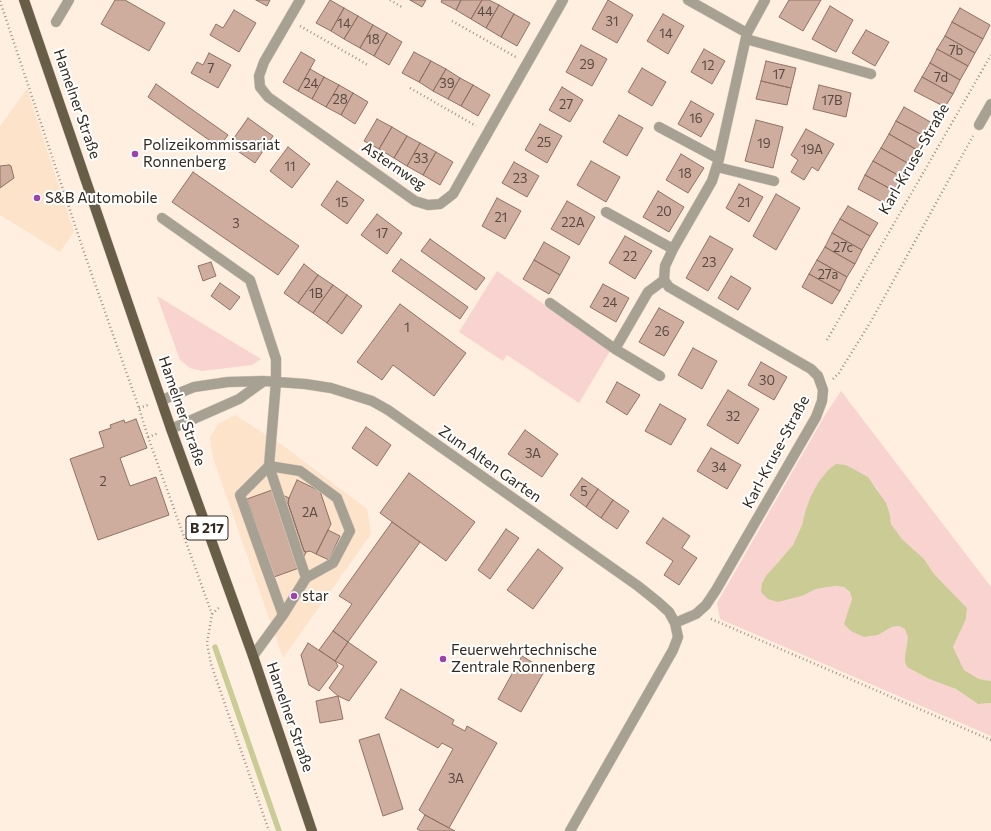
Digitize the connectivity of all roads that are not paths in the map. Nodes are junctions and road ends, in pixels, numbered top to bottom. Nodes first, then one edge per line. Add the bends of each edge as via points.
1 (24, 0) edge
2 (69, 0) edge
3 (300, 0) edge
4 (563, 0) edge
5 (688, 0) edge
6 (765, 0) edge
7 (56, 22) dead end
8 (746, 36) junction
9 (871, 74) dead end
10 (991, 104) edge
11 (979, 125) road end
12 (659, 127) dead end
13 (718, 163) junction
14 (774, 181) dead end
15 (606, 212) dead end
16 (162, 218) dead end
17 (673, 249) junction
18 (664, 280) junction
19 (550, 302) dead end
20 (615, 349) junction
21 (660, 376) dead end
22 (264, 381) junction
23 (276, 382) junction
24 (162, 400) junction
25 (171, 429) junction
26 (269, 466) junction
27 (306, 578) junction
28 (283, 615) junction
29 (675, 623) junction
30 (253, 656) junction
31 (312, 831) edge
32 (570, 831) edge

1 - 24 main road, Hamelner Straße / B 217
2 - 7 street
3 - 4 street, Asternweg via 264,62 259,76 260,87 268,97 415,200 428,205 440,204 452,194
5 - 8 street
6 - 8 street
8 - 9 street
8 - 13 street
10 - 11 street
12 - 13 street
13 - 14 street
13 - 17 street via 712,181
15 - 17 street
16 - 23 street via 250,280 276,359
17 - 18 street via 665,266
18 - 20 street via 648,292
18 - 29 street, Karl-Kruse-Straße via 669,287 810,369 818,376 823,390 816,417 716,590 696,614
19 - 20 street
20 - 21 street
22 - 23 street, Zum Alten Garten
22 - 24 street, Zum Alten Garten via 228,382 194,387
22 - 25 street via 239,398
23 - 26 street
23 - 29 street, Zum Alten Garten via 331,388 372,401 388,410 658,602 669,612
24 - 25 main road, Hamelner Straße / B 217
25 - 30 main road, Hamelner Straße / B 217
26 - 27 street
26 - 27 street via 300,471 337,498 350,531 333,563
26 - 28 street via 240,495
27 - 28 street
28 - 30 street
29 - 32 street via 678,637 673,650
30 - 31 main road, Hamelner Straße / B 217

